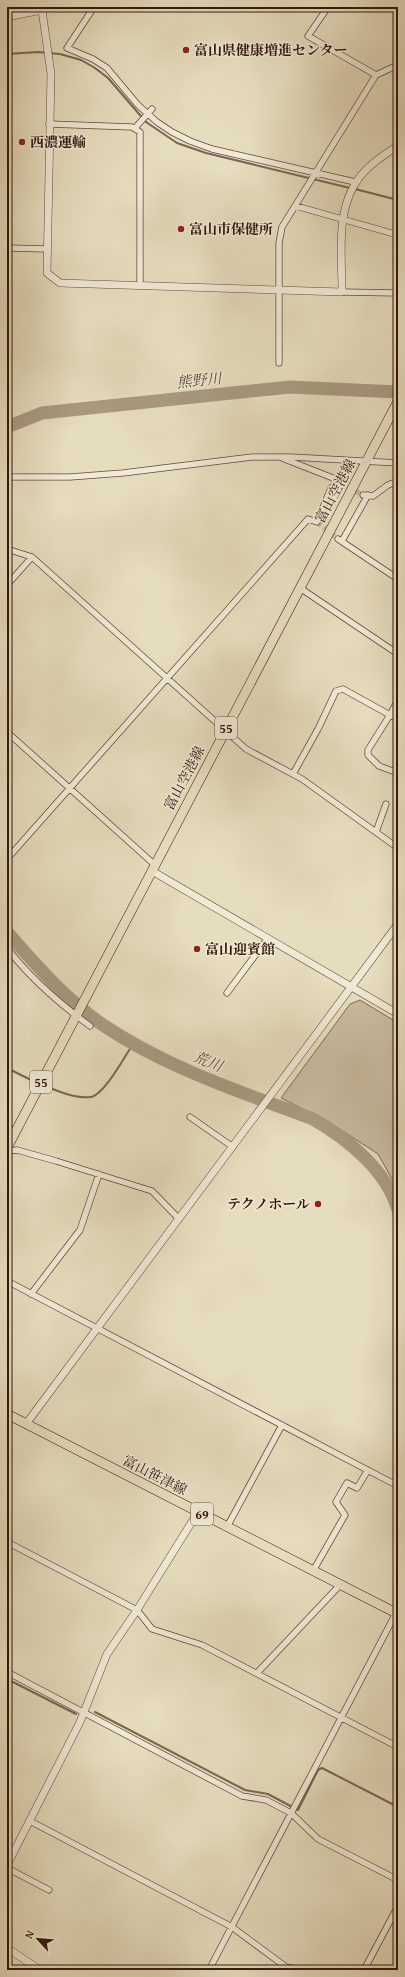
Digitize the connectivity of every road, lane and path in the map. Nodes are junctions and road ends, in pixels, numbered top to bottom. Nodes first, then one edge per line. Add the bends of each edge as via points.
1 (94, 7) edge
2 (320, 7) edge
3 (45, 8) edge
4 (327, 9) edge
5 (7, 17) edge
6 (398, 65) edge
7 (376, 75) junction
8 (150, 111) junction
9 (49, 124) junction
10 (135, 128) junction
11 (398, 146) edge
12 (316, 173) junction
13 (355, 182) junction
14 (296, 206) junction
15 (344, 219) junction
16 (398, 235) edge
17 (7, 248) edge
18 (47, 249) junction
19 (140, 286) junction
20 (279, 291) junction
21 (342, 292) junction
22 (398, 293) edge
23 (279, 363) dead end
24 (398, 401) edge
25 (282, 458) junction
26 (368, 458) junction
27 (398, 463) edge
28 (7, 477) edge
29 (398, 481) edge
30 (7, 549) edge
31 (32, 557) junction
32 (398, 579) edge
33 (7, 585) edge
34 (300, 588) junction
35 (398, 654) edge
36 (167, 678) junction
37 (398, 700) edge
38 (390, 715) junction
39 (398, 719) edge
40 (225, 731) junction
41 (7, 732) edge
42 (398, 773) edge
43 (293, 774) junction
44 (69, 788) junction
45 (386, 804) dead end
46 (376, 832) junction
47 (398, 848) edge
48 (7, 859) edge
49 (153, 868) junction
50 (398, 924) edge
51 (268, 938) junction
52 (7, 948) edge
53 (351, 987) junction
54 (227, 993) dead end
55 (398, 1014) edge
56 (76, 1016) junction
57 (90, 1026) dead end
58 (190, 1117) dead end
59 (233, 1147) junction
60 (7, 1148) edge
61 (7, 1151) edge
62 (99, 1174) junction
63 (179, 1219) junction
64 (7, 1281) edge
65 (32, 1294) junction
66 (97, 1328) junction
67 (7, 1414) edge
68 (26, 1424) junction
69 (282, 1425) junction
70 (368, 1470) junction
71 (398, 1486) edge
72 (198, 1512) junction
73 (227, 1527) junction
74 (7, 1542) edge
75 (313, 1571) junction
76 (340, 1585) junction
77 (138, 1610) junction
78 (397, 1614) edge
79 (7, 1672) edge
80 (257, 1674) junction
81 (84, 1714) junction
82 (342, 1718) junction
83 (398, 1744) edge
84 (293, 1809) junction
85 (30, 1820) junction
86 (7, 1865) edge
87 (7, 1868) edge
88 (398, 1880) edge
89 (49, 1890) dead end
90 (398, 1906) edge
91 (232, 1927) junction
92 (7, 1948) edge
93 (40, 1970) edge
94 (209, 1970) edge
95 (302, 1970) edge
96 (364, 1970) edge

1 - 8 street via 67,48 107,68 138,105
2 - 4 street
3 - 5 street
3 - 9 street via 51,74
4 - 7 street via 308,36
6 - 7 street
7 - 12 street
8 - 10 street
8 - 12 street via 172,132 190,141
9 - 10 street
9 - 18 street
10 - 19 street via 140,132
11 - 13 street via 378,158
12 - 13 street
12 - 14 street
13 - 15 street
14 - 15 street
14 - 20 street via 282,226 279,243
15 - 16 street
15 - 21 street
17 - 18 street
18 - 19 street via 47,273 60,283
19 - 20 street
20 - 21 street
20 - 23 street
21 - 22 street
24 - 26 main road, 富山空港線 / 55
25 - 26 street
25 - 28 street via 252,458 70,477
25 - 36 street via 333,478 339,484 332,488 317,522 308,520
26 - 27 street
26 - 34 main road, 富山空港線 / 55
29 - 32 street via 374,496 366,495 340,540
30 - 31 street
31 - 33 street
31 - 36 street
34 - 35 street
34 - 40 main road, 富山空港線 / 55
36 - 40 street
36 - 44 street
37 - 38 street
38 - 39 street
38 - 42 street via 368,750 368,755 379,766
38 - 43 street via 343,689 336,691
40 - 43 street via 246,749
40 - 49 main road, 富山空港線 / 55
41 - 44 street
43 - 46 street
44 - 48 street
44 - 49 street
45 - 46 street
46 - 47 street
49 - 51 street
49 - 56 main road, 富山空港線 / 55
50 - 53 street
51 - 53 street
51 - 54 street
52 - 56 street via 15,959
53 - 55 street
53 - 59 street
56 - 57 street
56 - 60 main road, 富山空港線 / 55
58 - 59 street
59 - 63 street
61 - 62 street via 17,1150
62 - 63 street via 152,1191
62 - 65 street via 80,1230
63 - 66 street
64 - 65 street
65 - 66 street
66 - 68 street
66 - 69 street
67 - 68 main road, 富山笹津線 / 69
68 - 72 main road, 富山笹津線 / 69
69 - 70 street
69 - 73 street
70 - 71 street
70 - 75 street via 357,1488 347,1483 336,1502 345,1515
72 - 73 main road, 富山笹津線 / 69
72 - 77 street
73 - 75 main road, 富山笹津線 / 69
74 - 77 street
75 - 76 main road, 富山笹津線 / 69
76 - 78 main road, 富山笹津線 / 69
76 - 80 street
77 - 80 street via 152,1629 202,1645
77 - 81 street via 101,1665
78 - 82 street
79 - 81 street
80 - 82 street
81 - 84 street via 242,1796 266,1800
81 - 85 street
82 - 83 street via 394,1745
82 - 84 street
84 - 88 street via 318,1839
84 - 91 street
85 - 86 street
85 - 91 street
87 - 89 street
90 - 96 street
91 - 94 street
91 - 95 street via 286,1968
92 - 93 street

